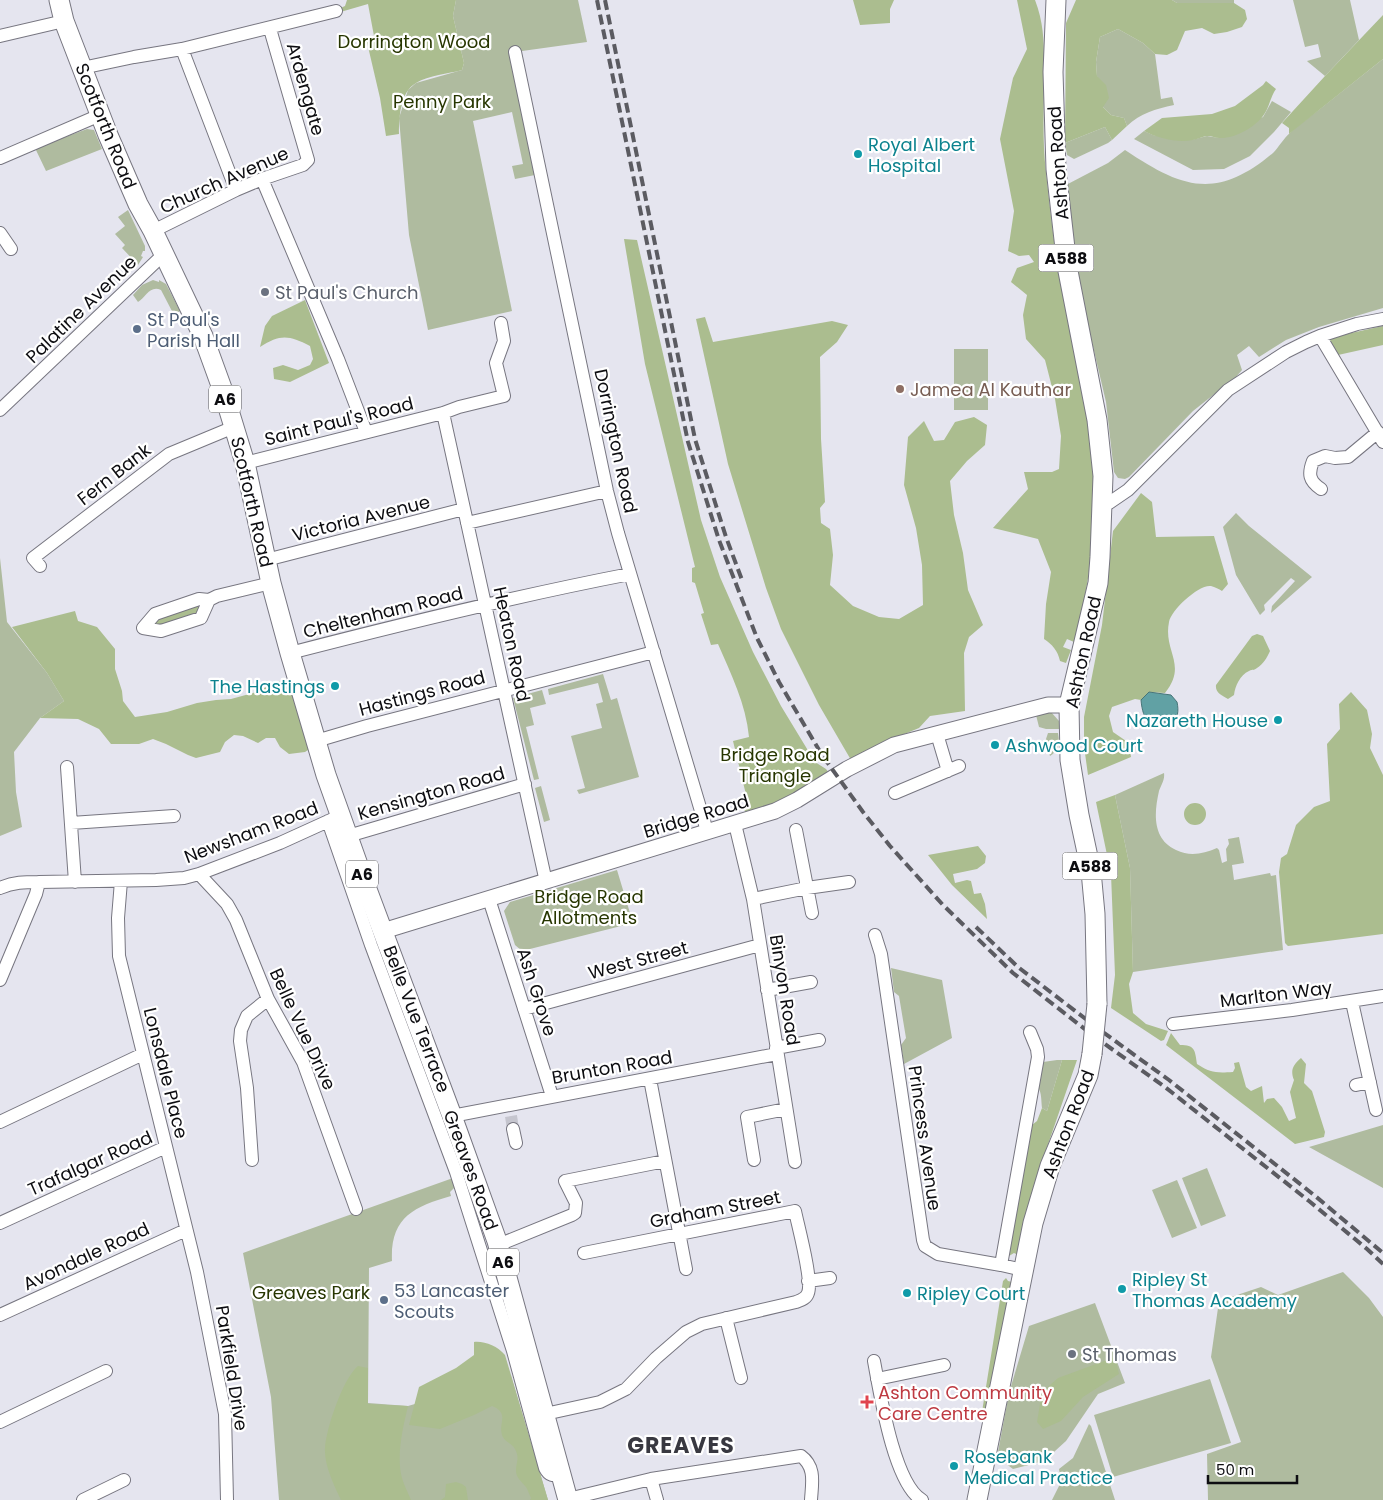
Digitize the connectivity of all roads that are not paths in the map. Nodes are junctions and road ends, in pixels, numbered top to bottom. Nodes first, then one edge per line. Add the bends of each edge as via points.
1 (59, 0) edge
2 (1056, 0) edge
3 (336, 11) dead end
4 (64, 21) junction
5 (270, 29) junction
6 (0, 36) edge
7 (182, 49) junction
8 (515, 52) dead end
9 (82, 68) junction
10 (100, 115) junction
11 (0, 158) edge
12 (308, 160) joint
13 (262, 179) junction
14 (236, 190) junction
15 (153, 231) junction
16 (0, 233) edge
17 (11, 249) dead end
18 (164, 254) junction
19 (1383, 319) edge
20 (501, 323) dead end
21 (1320, 336) junction
22 (0, 410) edge
23 (443, 414) junction
24 (234, 427) junction
25 (366, 432) junction
26 (1381, 437) edge
27 (245, 463) junction
28 (1321, 489) dead end
29 (607, 491) junction
30 (1102, 503) junction
31 (464, 509) junction
32 (467, 523) junction
33 (266, 560) junction
34 (40, 566) dead end
35 (630, 574) junction
36 (271, 583) junction
37 (209, 600) dead end
38 (485, 605) junction
39 (654, 652) junction
40 (290, 654) junction
41 (504, 690) junction
42 (1069, 705) junction
43 (937, 734) junction
44 (316, 741) junction
45 (67, 767) dead end
46 (525, 784) junction
47 (895, 793) dead end
48 (174, 816) dead end
49 (334, 819) junction
50 (71, 823) junction
51 (735, 824) junction
52 (796, 830) dead end
53 (707, 831) junction
54 (348, 836) junction
55 (199, 874) junction
56 (121, 881) junction
57 (39, 882) junction
58 (75, 882) junction
59 (546, 882) junction
60 (848, 882) dead end
61 (0, 888) edge
62 (807, 888) junction
63 (489, 899) junction
64 (753, 899) junction
65 (812, 913) dead end
66 (383, 931) junction
67 (875, 935) dead end
68 (760, 945) junction
69 (0, 980) edge
70 (811, 982) dead end
71 (767, 990) junction
72 (1383, 996) edge
73 (268, 999) junction
74 (1352, 1002) junction
75 (524, 1009) junction
76 (1176, 1027) dead end
77 (1030, 1032) dead end
78 (819, 1040) dead end
79 (777, 1051) junction
80 (143, 1054) junction
81 (650, 1079) junction
82 (1370, 1082) junction
83 (1356, 1085) dead end
84 (552, 1096) junction
85 (786, 1109) junction
86 (1376, 1110) dead end
87 (452, 1116) junction
88 (511, 1116) junction
89 (0, 1122) edge
90 (516, 1143) dead end
91 (166, 1147) junction
92 (252, 1160) dead end
93 (754, 1160) dead end
94 (666, 1161) junction
95 (795, 1162) dead end
96 (356, 1209) dead end
97 (0, 1223) edge
98 (186, 1230) junction
99 (679, 1234) junction
100 (498, 1244) junction
101 (584, 1253) dead end
102 (1001, 1265) junction
103 (686, 1269) dead end
104 (1022, 1270) junction
105 (197, 1272) joint
106 (830, 1278) dead end
107 (808, 1281) junction
108 (0, 1315) edge
109 (726, 1318) junction
110 (874, 1361) dead end
111 (944, 1365) dead end
112 (106, 1371) dead end
113 (741, 1378) dead end
114 (877, 1379) junction
115 (545, 1414) junction
116 (0, 1422) edge
117 (561, 1474) junction
118 (651, 1479) junction
119 (124, 1480) dead end
120 (568, 1499) edge
121 (83, 1500) edge
122 (227, 1500) edge
123 (657, 1500) edge
124 (811, 1500) edge
125 (922, 1500) edge
126 (977, 1500) edge

1 - 4 main road, Scotforth Road / A6
2 - 30 main road, Ashton Road / A588 via 1053,72 1056,169 1067,266 1098,420
3 - 5 street
4 - 6 street
4 - 9 main road, Scotforth Road / A6
5 - 7 street
5 - 12 street, Ardengate
7 - 9 street
7 - 14 street
8 - 29 street, Dorrington Road
9 - 10 main road, Scotforth Road / A6
10 - 11 street
10 - 15 main road, Scotforth Road / A6
12 - 13 street, Church Avenue via 303,165
13 - 14 street, Church Avenue
13 - 25 street
14 - 15 street, Church Avenue
15 - 18 main road, Scotforth Road / A6
16 - 17 street
18 - 22 street, Palatine Avenue
18 - 24 main road, Scotforth Road / A6 via 203,336
19 - 21 street
20 - 23 street, Saint Paul's Road via 504,341 496,362 510,395
21 - 26 street
21 - 30 street via 1286,352 1228,390 1128,490 1109,503
23 - 25 street, Saint Paul's Road
23 - 31 street, Heaton Road
24 - 27 main road, Scotforth Road / A6
24 - 34 street, Fern Bank via 169,454 32,558
25 - 27 street, Saint Paul's Road
26 - 28 street via 1348,457 1325,456 1313,461 1310,478
27 - 33 main road, Scotforth Road / A6
29 - 32 street
29 - 35 street, Dorrington Road
30 - 42 main road, Ashton Road / A588 via 1098,582
31 - 32 street, Heaton Road
31 - 33 street, Victoria Avenue
32 - 38 street, Heaton Road
33 - 36 main road, Scotforth Road / A6
35 - 38 street, Cheltenham Road
35 - 39 street, Dorrington Road
36 - 37 street
36 - 40 main road, Scotforth Road / A6
38 - 40 street, Cheltenham Road
38 - 41 street, Heaton Road
39 - 41 street, Hastings Road
39 - 53 street, Dorrington Road
40 - 44 main road, Scotforth Road / A6
41 - 44 street, Hastings Road
41 - 46 street, Heaton Road
42 - 43 street, Bridge Road via 1048,705
42 - 104 main road, Ashton Road / A588, bridge via 1070,760 1091,871 1095,914 1096,1004 1092,1054 1084,1086 1041,1194
43 - 47 street via 954,769
43 - 51 street, Bridge Road via 894,745 775,811
44 - 49 main road, Scotforth Road / A6
45 - 50 street
46 - 54 street, Kensington Road
46 - 59 street, Heaton Road
48 - 50 street
49 - 54 main road, Scotforth Road / A6
49 - 55 street, Newsham Road
49 - 117 street, Belle Vue Terrace via 361,920 456,1172 513,1351 545,1468 548,1474
50 - 58 street
51 - 53 street, Bridge Road
51 - 64 street, Binyon Road
52 - 62 street
53 - 59 street, Bridge Road
54 - 66 main road, Scotforth Road / A6
55 - 56 street, Newsham Road via 184,878
55 - 73 street, Belle Vue Drive via 228,904
56 - 58 street, Newsham Road
56 - 80 street, Lonsdale Place via 119,956
57 - 58 street, Newsham Road
57 - 61 street, Newsham Road via 10,883
57 - 69 street
59 - 63 street, Bridge Road
60 - 62 street
62 - 64 street
62 - 65 street
63 - 66 street, Bridge Road
63 - 75 street, Ash Grove
64 - 68 street, Binyon Road
66 - 87 main road, Greaves Road / A6
67 - 102 street, Princess Avenue via 881,954 925,1246 938,1254
68 - 71 street, Binyon Road
68 - 75 street, West Street
70 - 71 street
71 - 79 street, Binyon Road
72 - 74 street, Marlton Way
73 - 92 street via 247,1016 241,1030
73 - 96 street, Belle Vue Drive via 303,1062
74 - 76 street, Marlton Way
74 - 82 street
75 - 84 street, Ash Grove
77 - 102 street, Ashton Road via 1038,1058
78 - 79 street, Brunton Road
79 - 81 street, Brunton Road
79 - 85 street, Binyon Road
80 - 89 street
80 - 91 street, Lonsdale Place
81 - 84 street, Brunton Road
81 - 94 street
82 - 83 street
82 - 86 street
84 - 88 street, Brunton Road
85 - 93 street via 747,1117
85 - 95 street, Binyon Road
87 - 88 street, Brunton Road
87 - 100 main road, Greaves Road / A6
88 - 90 street
91 - 97 street, Trafalgar Road
91 - 98 street, Lonsdale Place
94 - 99 street
94 - 100 street via 565,1181 576,1203 572,1216
98 - 105 street, Lonsdale Place
98 - 108 street, Avondale Road
99 - 101 street, Graham Street
99 - 103 street
99 - 107 street, Graham Street via 795,1211
100 - 115 main road, Greaves Road / A6
102 - 104 street, Princess Avenue
104 - 126 main road, Ashton Road / A588
105 - 122 street, Parkfield Drive via 225,1414
106 - 107 street
107 - 109 street, Graham Street via 806,1298
109 - 113 street
109 - 115 street via 686,1332 626,1389 609,1399
110 - 114 street
111 - 114 street
112 - 116 street
114 - 125 street via 895,1457 909,1486
115 - 117 main road, Greaves Road / A6
117 - 120 main road, Greaves Road / A6
118 - 120 street
118 - 123 street
118 - 124 street via 801,1456 812,1470
119 - 121 street

